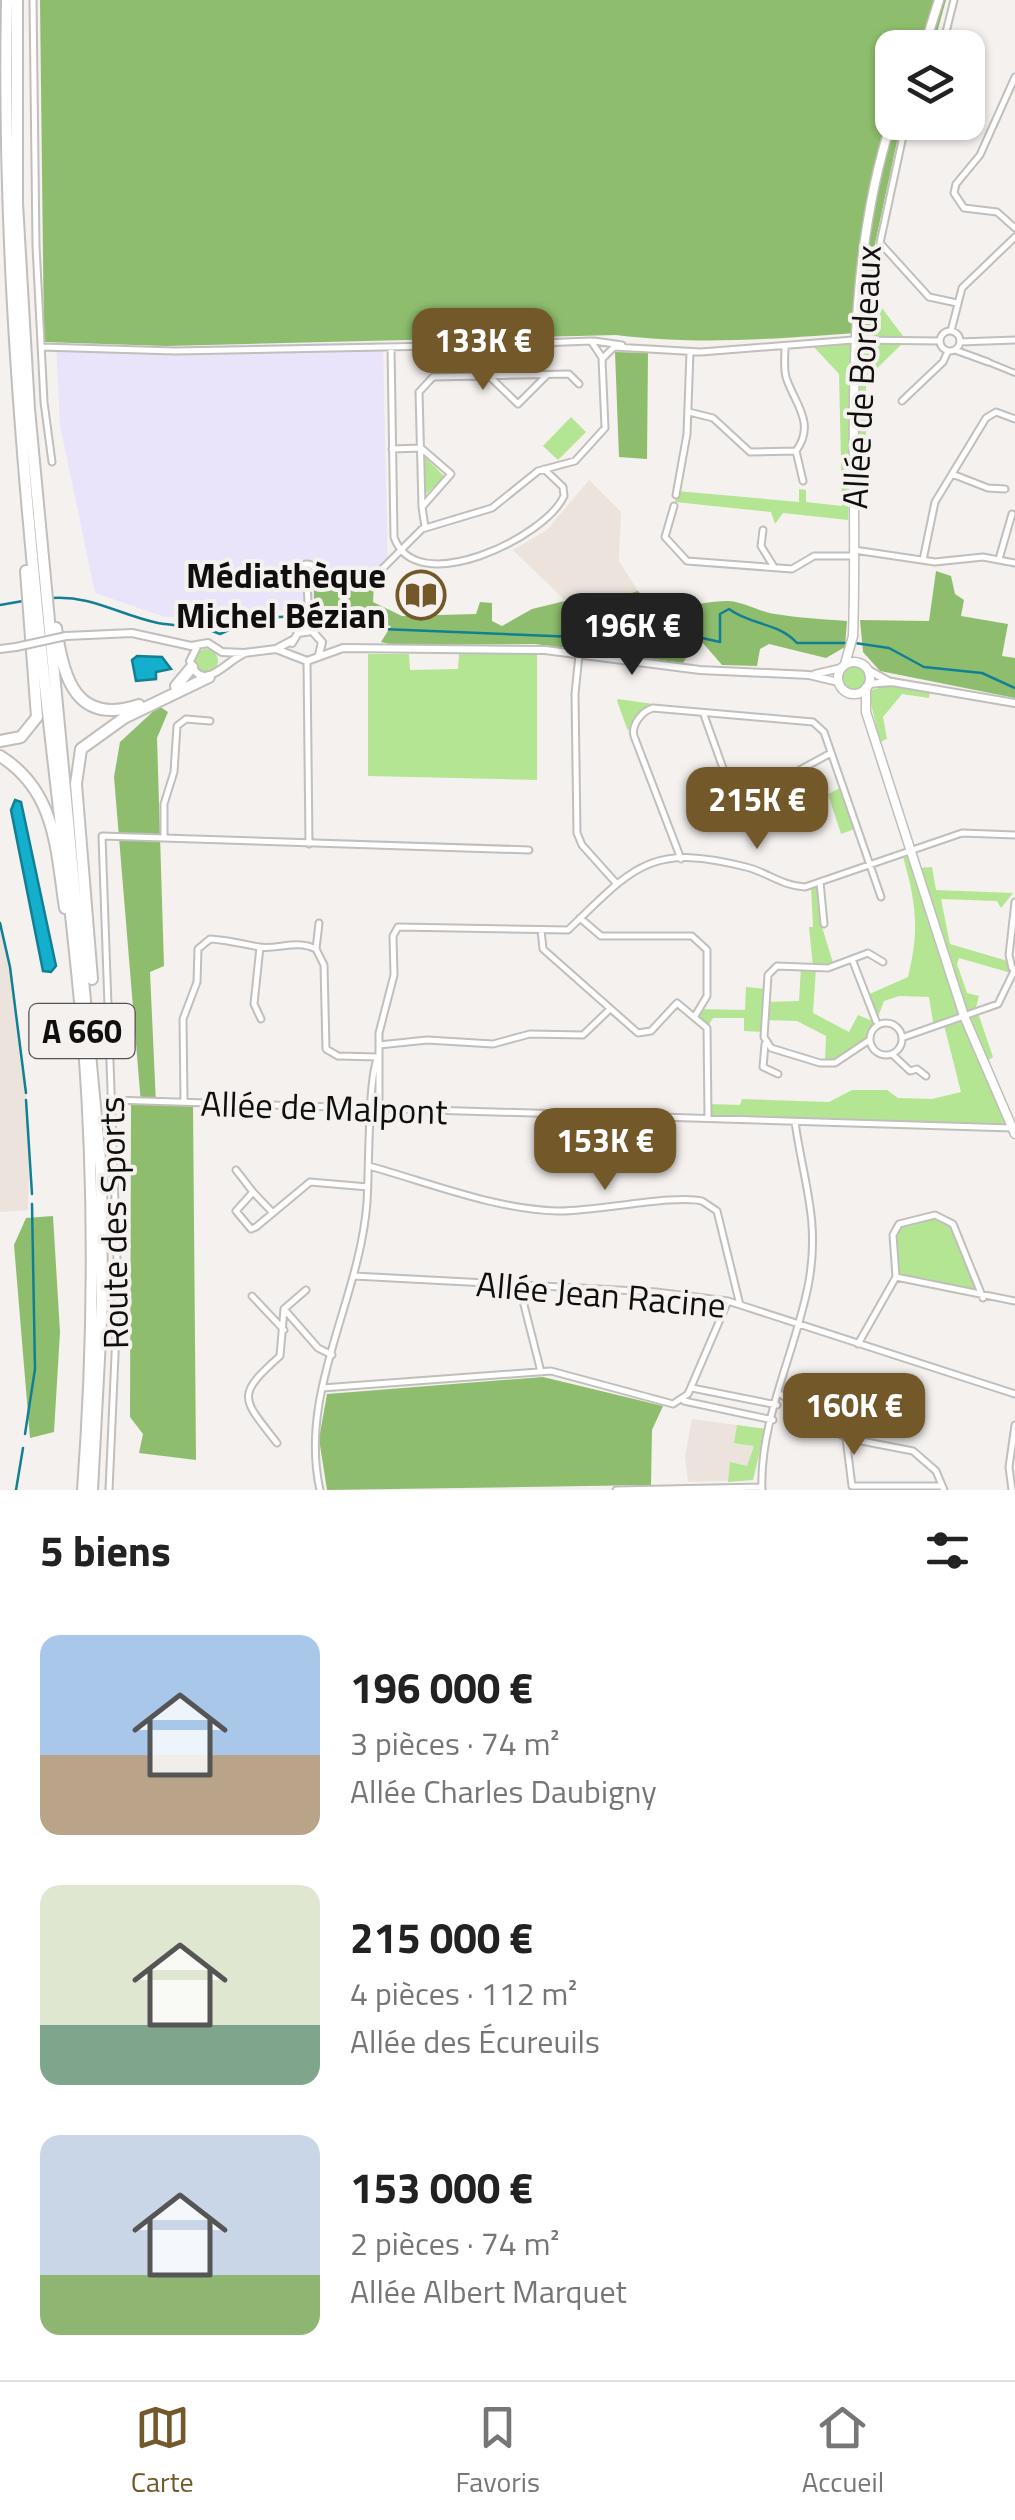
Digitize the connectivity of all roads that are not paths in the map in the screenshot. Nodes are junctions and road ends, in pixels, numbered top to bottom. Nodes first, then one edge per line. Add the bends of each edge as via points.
1 (8, 0) edge
2 (16, 0) edge
3 (34, 0) edge
4 (940, 0) edge
5 (954, 0) edge
6 (930, 30) edge
7 (946, 30) edge
8 (1015, 77) edge
9 (1006, 98) junction
10 (1015, 102) edge
11 (888, 140) edge
12 (902, 140) edge
13 (1015, 228) edge
14 (1015, 237) edge
15 (957, 304) junction
16 (951, 331) junction
17 (856, 340) junction
18 (1015, 340) edge
19 (940, 341) junction
20 (591, 342) junction
21 (960, 342) junction
22 (488, 344) junction
23 (624, 345) junction
24 (41, 346) junction
25 (785, 346) junction
26 (391, 347) junction
27 (951, 350) junction
28 (690, 352) junction
29 (602, 359) junction
30 (988, 362) joint
31 (547, 374) junction
32 (1015, 374) edge
33 (488, 375) junction
34 (579, 384) dead end
35 (902, 402) dead end
36 (689, 412) junction
37 (1015, 419) edge
38 (392, 448) junction
39 (421, 448) junction
40 (796, 451) junction
41 (52, 462) dead end
42 (541, 470) junction
43 (952, 474) junction
44 (803, 481) dead end
45 (1006, 489) dead end
46 (676, 496) dead end
47 (674, 506) dead end
48 (422, 508) junction
49 (1012, 514) dead end
50 (425, 527) junction
51 (763, 530) dead end
52 (403, 552) junction
53 (854, 553) junction
54 (999, 559) junction
55 (923, 560) junction
56 (1015, 563) edge
57 (774, 568) junction
58 (316, 574) junction
59 (307, 582) junction
60 (40, 592) junction
61 (50, 609) junction
62 (34, 617) junction
63 (306, 623) junction
64 (296, 636) junction
65 (318, 636) junction
66 (169, 642) junction
67 (197, 646) junction
68 (276, 648) junction
69 (343, 648) junction
70 (0, 649) edge
71 (853, 649) junction
72 (222, 652) junction
73 (579, 652) junction
74 (244, 653) junction
75 (294, 654) junction
76 (319, 655) junction
77 (307, 661) junction
78 (191, 664) junction
79 (843, 666) junction
80 (865, 667) junction
81 (222, 668) junction
82 (809, 675) junction
83 (209, 678) junction
84 (838, 682) junction
85 (892, 682) junction
86 (867, 686) junction
87 (848, 693) junction
88 (1015, 703) edge
89 (866, 712) junction
90 (704, 715) junction
91 (210, 720) dead end
92 (0, 741) edge
93 (830, 753) junction
94 (0, 756) edge
95 (1015, 835) edge
96 (164, 838) junction
97 (309, 844) junction
98 (529, 850) dead end
99 (912, 850) junction
100 (680, 859) junction
101 (869, 865) junction
102 (820, 882) junction
103 (616, 883) junction
104 (881, 896) dead end
105 (1015, 902) edge
106 (580, 918) junction
107 (319, 924) dead end
108 (824, 924) dead end
109 (541, 930) junction
110 (260, 947) junction
111 (316, 949) junction
112 (852, 959) junction
113 (883, 962) dead end
114 (1014, 968) edge
115 (610, 1009) junction
116 (695, 1016) junction
117 (964, 1016) junction
118 (261, 1019) dead end
119 (876, 1022) junction
120 (904, 1037) junction
121 (868, 1041) junction
122 (765, 1044) junction
123 (379, 1045) junction
124 (892, 1055) junction
125 (378, 1057) junction
126 (778, 1074) dead end
127 (926, 1076) dead end
128 (97, 1094) junction
129 (112, 1100) junction
130 (184, 1102) junction
131 (374, 1108) junction
132 (708, 1119) junction
133 (795, 1122) junction
134 (1014, 1131) edge
135 (90, 1162) junction
136 (370, 1166) junction
137 (236, 1170) dead end
138 (368, 1187) junction
139 (253, 1192) junction
140 (272, 1213) junction
141 (354, 1276) junction
142 (896, 1277) junction
143 (519, 1285) junction
144 (306, 1290) dead end
145 (252, 1296) dead end
146 (983, 1298) junction
147 (728, 1301) junction
148 (1015, 1302) edge
149 (740, 1305) junction
150 (284, 1309) junction
151 (798, 1323) junction
152 (284, 1330) junction
153 (858, 1344) junction
154 (332, 1355) junction
155 (541, 1372) junction
156 (322, 1388) junction
157 (691, 1388) junction
158 (780, 1394) junction
159 (1015, 1394) edge
160 (684, 1401) junction
161 (778, 1405) junction
162 (773, 1420) junction
163 (1015, 1425) edge
164 (846, 1438) junction
165 (277, 1443) dead end
166 (762, 1488) edge
167 (943, 1488) edge
168 (82, 1490) edge
169 (92, 1490) edge
170 (108, 1490) edge
171 (320, 1490) edge
172 (616, 1490) edge
173 (1012, 1490) edge

1 - 60 highway via 10,251 24,470
2 - 60 highway via 17,203
3 - 24 street
4 - 6 main road
5 - 7 street
8 - 9 street
9 - 10 street
9 - 13 street via 954,193 964,208 997,212
11 - 17 main road, Allée de Bordeaux
12 - 15 street via 880,243 929,297
14 - 15 street via 964,285
15 - 16 street
16 - 19 street
16 - 21 street
17 - 19 street
17 - 25 street
17 - 53 main road, Allée de Bordeaux
18 - 21 street
19 - 27 street
20 - 22 street
20 - 23 street
20 - 29 street
21 - 27 street
22 - 26 street
22 - 33 street
23 - 28 street
23 - 29 street
24 - 26 street
24 - 41 street
25 - 28 street
25 - 40 street via 786,379 802,408
26 - 38 street
27 - 30 street
27 - 35 street
28 - 36 street
29 - 42 street via 604,432 572,463
30 - 32 street
31 - 33 street
31 - 33 street via 520,404
31 - 34 street via 569,374
33 - 39 street via 433,377 419,392
36 - 40 street via 714,418 746,451
36 - 46 street
37 - 43 street via 996,412 986,418
38 - 39 street
38 - 52 street via 394,540
39 - 48 street
39 - 48 street via 451,474
40 - 44 street
42 - 50 street via 492,508
42 - 52 street via 563,487 563,499 520,536 440,564 417,564
43 - 45 street
43 - 55 street via 933,507
47 - 57 street via 665,536 687,561
48 - 50 street
49 - 54 street
50 - 52 street
51 - 57 street via 761,546
52 - 58 street via 374,574
53 - 55 street
53 - 57 street
53 - 71 main road, Allée de Bordeaux
54 - 55 street
54 - 56 street
58 - 59 street
58 - 59 street via 312,566 301,566 298,577
59 - 63 street
60 - 61 highway, A 660
60 - 62 highway, A 660
61 - 78 highway via 67,682 94,706 138,706 183,682
61 - 128 highway, A 660
62 - 92 highway via 36,717 22,738
62 - 135 highway, A 660 via 73,920
63 - 64 street
63 - 65 street
64 - 65 street
64 - 68 street
64 - 75 street
65 - 69 street
65 - 76 street
66 - 67 street
66 - 70 street, bridge via 121,632
66 - 78 street
67 - 72 street via 208,643
67 - 78 street
68 - 74 street
68 - 75 street
69 - 73 street
69 - 76 street
71 - 79 main road, Allée de Bordeaux
71 - 80 main road
72 - 74 street
72 - 81 street
73 - 82 street via 700,670
73 - 103 street via 577,833
74 - 81 street
75 - 77 street
76 - 77 street
77 - 97 street
78 - 83 street
79 - 80 main road
79 - 82 street
79 - 84 main road, Allée de Bordeaux
80 - 85 street
80 - 86 main road
81 - 83 street
82 - 84 street
83 - 128 highway via 102,731 78,757
84 - 87 main road
85 - 86 street
85 - 88 street
86 - 87 main road
86 - 89 main road
87 - 89 main road
89 - 99 main road
90 - 93 street via 812,722 824,732
90 - 93 street via 733,796 746,799
90 - 100 street via 649,708 632,731
91 - 96 street via 178,726
93 - 101 street
94 - 135 highway via 38,789 52,824
95 - 99 street via 962,834
96 - 97 street
96 - 129 street, Route des Sports via 102,836
97 - 98 street
99 - 101 street
99 - 117 main road
100 - 102 street via 748,867 796,886
100 - 103 street via 648,861
101 - 102 street
101 - 104 street
102 - 108 street
103 - 106 street
105 - 114 street via 1009,955
106 - 109 street via 566,930
106 - 116 street via 601,936 692,936 707,950 707,996
107 - 111 street
109 - 115 street via 543,949
109 - 123 street via 398,927
110 - 111 street
110 - 118 street via 254,1004
110 - 130 street via 210,939 200,945 197,982 182,1020
111 - 125 street via 324,965 326,1049 338,1056
112 - 113 street via 874,954
112 - 119 street
112 - 122 street via 828,968 771,968
114 - 117 street via 1004,997
115 - 116 street via 638,1032 651,1031 677,1002
115 - 123 street via 583,1035
116 - 132 street via 707,1028
117 - 120 street
117 - 134 main road
119 - 120 street
119 - 121 street
120 - 124 street
121 - 122 street via 848,1057 820,1063
121 - 124 street
122 - 126 street via 763,1068
123 - 125 street
124 - 127 street
125 - 131 street
128 - 169 highway, A 660 via 102,1302
129 - 130 street, Allée de Malpont
129 - 170 street, Route des Sports via 118,1288
130 - 131 street, Allée de Malpont
131 - 132 street, Allée de Malpont
131 - 136 street
132 - 133 street, Allée de Malpont
133 - 134 street, Allée de Malpont
133 - 151 street via 813,1208 809,1282
135 - 168 highway, A 660 via 92,1304
136 - 138 street
136 - 149 street via 551,1210 702,1201 717,1211
137 - 139 street
138 - 140 street via 310,1182
138 - 141 street
139 - 140 street
139 - 140 street via 236,1211 246,1228
141 - 143 street, Allée Jean Racine
141 - 154 street
142 - 146 street
142 - 146 street via 893,1235 900,1224 935,1215 954,1224
142 - 153 street
143 - 147 street, Allée Jean Racine
143 - 155 street
144 - 150 street
145 - 152 street
146 - 148 street
147 - 149 street, Allée Jean Racine
147 - 157 street
149 - 151 street, Allée Jean Racine
150 - 152 street
150 - 154 street
151 - 153 street, Allée Jean Racine
151 - 158 street
152 - 165 street via 280,1356 246,1392
153 - 159 street, Allée Jean Racine
154 - 156 street
155 - 156 street
155 - 160 street
156 - 171 street via 314,1446
157 - 160 street
157 - 161 street
158 - 161 street
158 - 164 street
160 - 162 street
161 - 162 street
162 - 166 street
163 - 173 street via 1008,1466
164 - 167 street via 914,1451
164 - 167 street via 852,1486
166 - 172 street

